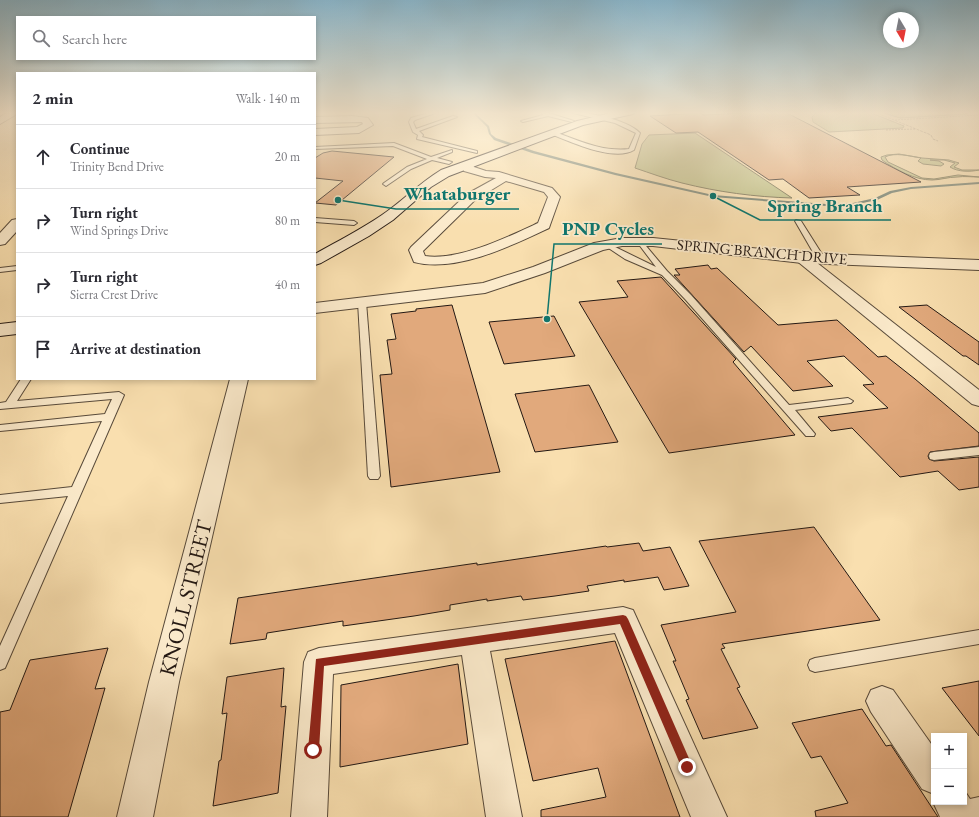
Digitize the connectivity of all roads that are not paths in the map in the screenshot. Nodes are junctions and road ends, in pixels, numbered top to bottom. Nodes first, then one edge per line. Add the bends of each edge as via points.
1 (410, 150) edge
2 (468, 150) edge
3 (481, 150) edge
4 (504, 150) edge
5 (611, 150) edge
6 (630, 150) edge
7 (475, 152) junction
8 (449, 156) junction
9 (430, 158) junction
10 (466, 166) junction
11 (500, 176) junction
12 (390, 188) joint
13 (365, 215) dead end
14 (316, 220) edge
15 (326, 221) junction
16 (798, 221) dead end
17 (354, 223) junction
18 (16, 226) edge
19 (0, 228) edge
20 (316, 228) edge
21 (0, 241) edge
22 (639, 241) junction
23 (607, 245) junction
24 (316, 247) edge
25 (650, 255) junction
26 (628, 257) junction
27 (802, 258) junction
28 (316, 259) edge
29 (822, 259) junction
30 (979, 265) edge
31 (16, 268) edge
32 (0, 270) edge
33 (664, 274) junction
34 (362, 302) junction
35 (316, 308) edge
36 (16, 328) edge
37 (0, 330) edge
38 (16, 341) edge
39 (0, 343) edge
40 (25, 380) edge
41 (239, 380) edge
42 (979, 400) edge
43 (848, 401) dead end
44 (5, 405) edge
45 (787, 408) junction
46 (109, 417) junction
47 (0, 428) edge
48 (810, 434) dead end
49 (979, 450) edge
50 (934, 456) dead end
51 (374, 476) dead end
52 (77, 491) junction
53 (0, 499) edge
54 (979, 637) edge
55 (474, 640) junction
56 (0, 663) edge
57 (815, 665) dead end
58 (882, 701) dead end
59 (931, 773) edge
60 (953, 805) edge
61 (979, 815) edge
62 (135, 817) edge
63 (309, 817) edge
64 (504, 817) edge
65 (709, 817) edge
66 (961, 817) edge
67 (968, 817) edge

1 - 9 lane
2 - 7 lane
3 - 7 main road
4 - 10 main road
5 - 6 lane
7 - 8 main road
8 - 9 lane
8 - 9 lane
8 - 10 main road
8 - 12 main road via 412,180
9 - 12 lane via 409,168
10 - 11 street via 468,169
10 - 28 main road via 427,184 364,234
11 - 11 street via 548,190 554,197 544,225 466,255 442,261 419,259 416,250 471,198
13 - 17 main road
14 - 15 lane
15 - 17 lane
15 - 20 lane
16 - 29 lane
17 - 24 main road
18 - 19 street
18 - 21 street
22 - 23 main road, SPRING BRANCH DRIVE
22 - 25 lane
22 - 27 main road, SPRING BRANCH DRIVE
23 - 26 lane
23 - 34 main road, SPRING BRANCH DRIVE via 485,288
25 - 26 lane
25 - 33 lane
26 - 33 lane
27 - 29 main road, SPRING BRANCH DRIVE
27 - 42 street
29 - 30 main road, SPRING BRANCH DRIVE
31 - 32 lane
33 - 45 lane via 688,297
34 - 35 main road, SPRING BRANCH DRIVE
34 - 51 lane
36 - 37 main road
38 - 39 main road
40 - 44 lane
41 - 62 street, KNOLL STREET via 164,682
43 - 45 lane
44 - 46 lane via 119,395
45 - 48 lane
46 - 47 lane
46 - 52 lane
49 - 50 lane
52 - 53 lane
52 - 56 lane
54 - 57 lane
55 - 63 street via 320,662
55 - 64 street
55 - 65 street via 623,619
58 - 59 street
60 - 66 street
61 - 67 street

